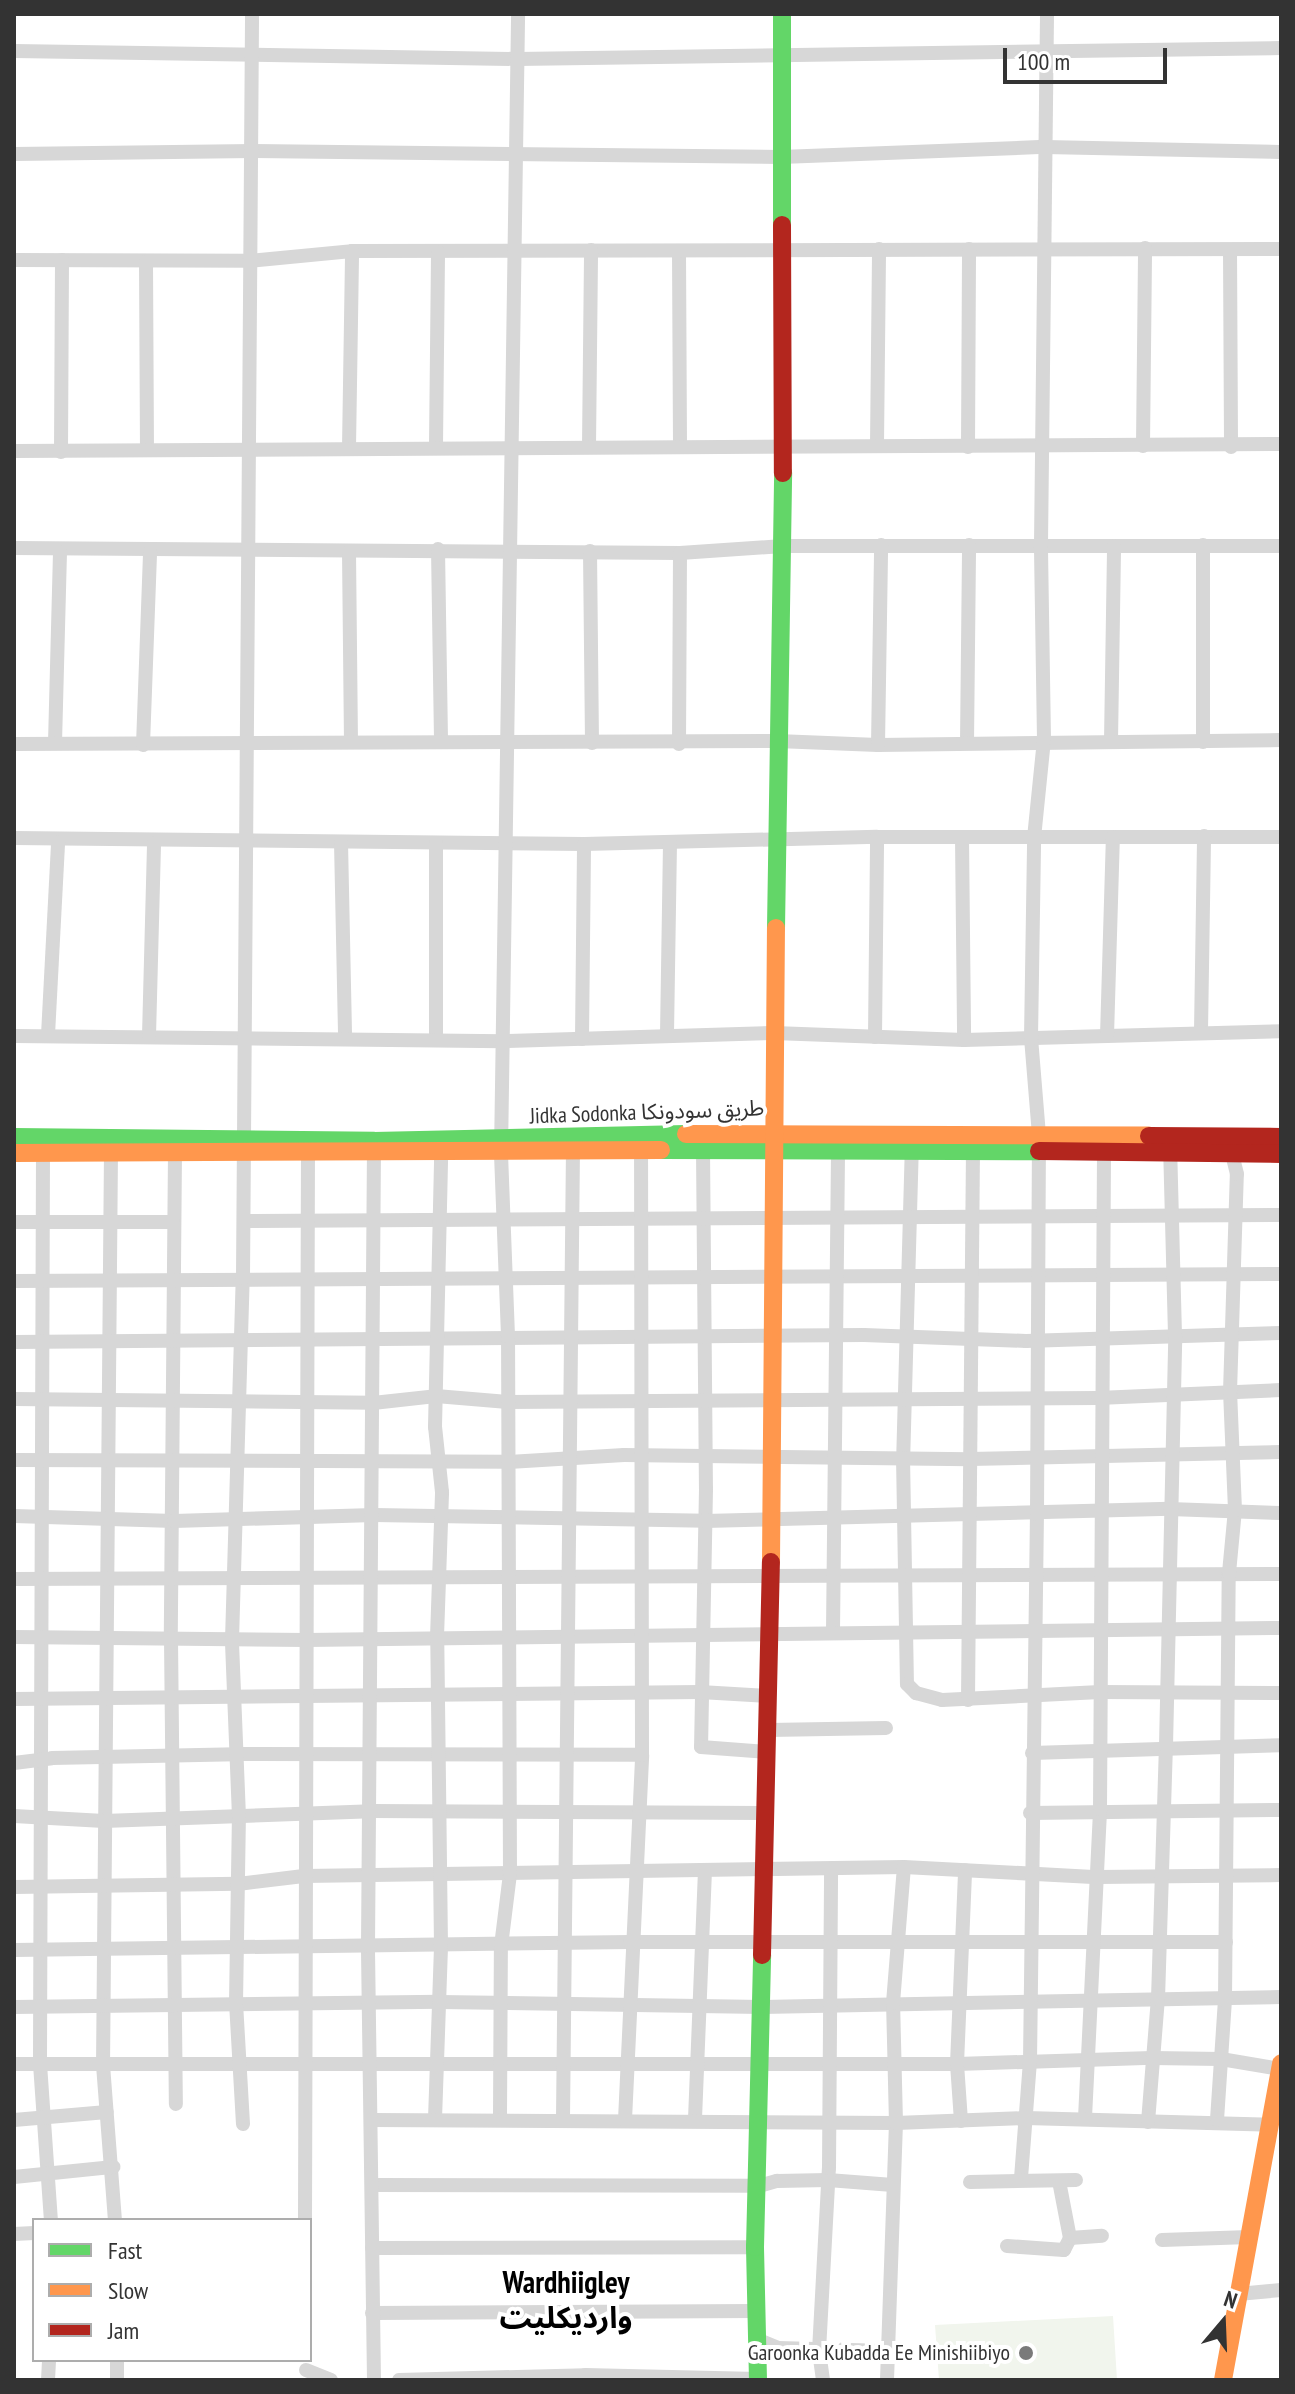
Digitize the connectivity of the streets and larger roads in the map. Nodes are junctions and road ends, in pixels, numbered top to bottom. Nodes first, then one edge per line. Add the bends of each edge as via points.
1 (252, 14) edge
2 (518, 14) edge
3 (782, 14) edge
4 (1047, 14) edge
5 (1281, 48) edge
6 (1046, 50) junction
7 (14, 51) edge
8 (253, 53) junction
9 (780, 58) junction
10 (517, 59) junction
11 (1045, 147) junction
12 (253, 151) junction
13 (1281, 152) edge
14 (14, 154) edge
15 (519, 157) junction
16 (781, 157) junction
17 (1046, 248) junction
18 (1145, 248) junction
19 (781, 249) junction
20 (879, 249) junction
21 (969, 249) junction
22 (1281, 249) edge
23 (591, 250) junction
24 (1230, 250) junction
25 (352, 251) junction
26 (518, 251) junction
27 (438, 252) junction
28 (679, 252) junction
29 (14, 260) edge
30 (62, 260) junction
31 (249, 261) junction
32 (146, 262) junction
33 (1281, 444) edge
34 (515, 445) junction
35 (780, 445) junction
36 (877, 445) junction
37 (436, 446) junction
38 (1143, 446) junction
39 (589, 447) junction
40 (680, 447) junction
41 (968, 447) junction
42 (1231, 447) junction
43 (349, 448) junction
44 (1042, 448) junction
45 (147, 450) junction
46 (247, 450) junction
47 (14, 451) edge
48 (61, 452) junction
49 (1041, 544) junction
50 (881, 545) junction
51 (969, 545) junction
52 (1203, 545) junction
53 (783, 546) junction
54 (1114, 546) junction
55 (1281, 546) edge
56 (14, 548) edge
57 (438, 549) junction
58 (511, 549) junction
59 (590, 551) junction
60 (60, 552) junction
61 (150, 552) junction
62 (246, 552) junction
63 (349, 552) junction
64 (680, 553) junction
65 (1044, 740) junction
66 (1281, 740) edge
67 (777, 741) junction
68 (1111, 741) junction
69 (351, 742) junction
70 (441, 742) junction
71 (1203, 742) junction
72 (55, 743) junction
73 (508, 743) junction
74 (592, 743) junction
75 (967, 743) junction
76 (14, 744) edge
77 (679, 744) junction
78 (143, 745) junction
79 (243, 745) junction
80 (878, 745) junction
81 (1204, 836) junction
82 (877, 837) junction
83 (962, 837) junction
84 (1113, 837) junction
85 (1281, 837) edge
86 (14, 838) edge
87 (1034, 838) junction
88 (58, 842) junction
89 (341, 842) junction
90 (154, 843) junction
91 (246, 843) junction
92 (436, 843) junction
93 (509, 843) junction
94 (670, 843) junction
95 (776, 843) junction
96 (584, 844) junction
97 (1201, 1031) junction
98 (1281, 1031) edge
99 (774, 1033) junction
100 (667, 1034) junction
101 (48, 1035) junction
102 (14, 1036) edge
103 (149, 1036) junction
104 (244, 1036) junction
105 (1107, 1036) junction
106 (875, 1037) junction
107 (436, 1038) junction
108 (1031, 1038) junction
109 (345, 1039) junction
110 (582, 1039) junction
111 (964, 1040) junction
112 (504, 1041) junction
113 (1168, 1136) junction
114 (14, 1137) edge
115 (1281, 1137) edge
116 (772, 1141) junction
117 (912, 1142) junction
118 (1038, 1144) junction
119 (501, 1146) junction
120 (242, 1147) junction
121 (373, 1147) junction
122 (838, 1149) junction
123 (641, 1150) junction
124 (703, 1150) junction
125 (111, 1151) junction
126 (973, 1151) junction
127 (175, 1152) junction
128 (573, 1152) junction
129 (14, 1153) edge
130 (43, 1153) junction
131 (308, 1154) junction
132 (441, 1154) junction
133 (1104, 1154) junction
134 (1232, 1154) junction
135 (1281, 1154) edge
136 (1173, 1155) junction
137 (1281, 1215) edge
138 (1173, 1216) junction
139 (1234, 1216) junction
140 (912, 1217) junction
141 (1103, 1217) junction
142 (372, 1218) junction
143 (641, 1218) junction
144 (770, 1218) junction
145 (503, 1219) junction
146 (703, 1219) junction
147 (838, 1219) junction
148 (1037, 1219) junction
149 (308, 1220) junction
150 (440, 1220) junction
151 (971, 1220) junction
152 (244, 1221) junction
153 (573, 1221) junction
154 (14, 1222) edge
155 (173, 1222) junction
156 (46, 1224) junction
157 (110, 1224) junction
158 (1233, 1273) junction
159 (1281, 1274) edge
160 (639, 1276) junction
161 (1175, 1276) junction
162 (572, 1277) junction
163 (907, 1277) junction
164 (1040, 1277) junction
165 (1103, 1277) junction
166 (243, 1278) junction
167 (372, 1278) junction
168 (440, 1278) junction
169 (705, 1278) junction
170 (773, 1278) junction
171 (839, 1278) junction
172 (972, 1278) junction
173 (44, 1279) junction
174 (306, 1279) junction
175 (506, 1279) junction
176 (176, 1280) junction
177 (14, 1281) edge
178 (110, 1281) junction
179 (1232, 1333) junction
180 (1281, 1333) edge
181 (908, 1335) junction
182 (1104, 1335) junction
183 (1175, 1335) junction
184 (508, 1336) junction
185 (640, 1336) junction
186 (704, 1336) junction
187 (774, 1336) junction
188 (571, 1337) junction
189 (373, 1338) junction
190 (440, 1338) junction
191 (835, 1338) junction
192 (972, 1338) junction
193 (306, 1339) junction
194 (1037, 1339) junction
195 (242, 1340) junction
196 (14, 1342) edge
197 (43, 1342) junction
198 (110, 1342) junction
199 (173, 1342) junction
200 (1281, 1390) edge
201 (1173, 1392) junction
202 (1230, 1392) junction
203 (970, 1395) junction
204 (436, 1396) junction
205 (1035, 1396) junction
206 (908, 1397) junction
207 (705, 1398) junction
208 (774, 1398) junction
209 (1098, 1398) junction
210 (14, 1399) edge
211 (642, 1399) junction
212 (838, 1399) junction
213 (40, 1400) junction
214 (109, 1400) junction
215 (571, 1400) junction
216 (173, 1401) junction
217 (242, 1401) junction
218 (508, 1402) junction
219 (306, 1403) junction
220 (373, 1403) junction
221 (1281, 1452) edge
222 (1231, 1453) junction
223 (571, 1456) junction
224 (639, 1456) junction
225 (1101, 1456) junction
226 (1171, 1456) junction
227 (705, 1457) junction
228 (772, 1457) junction
229 (835, 1457) junction
230 (903, 1457) junction
231 (1037, 1457) junction
232 (372, 1458) junction
233 (238, 1459) junction
234 (970, 1459) junction
235 (14, 1460) edge
236 (305, 1460) junction
237 (42, 1461) junction
238 (437, 1461) junction
239 (509, 1462) junction
240 (108, 1463) junction
241 (175, 1463) junction
242 (1170, 1509) junction
243 (1235, 1510) junction
244 (1099, 1511) junction
245 (905, 1513) junction
246 (1281, 1513) edge
247 (968, 1514) junction
248 (1037, 1514) junction
249 (41, 1515) junction
250 (374, 1515) junction
251 (14, 1516) edge
252 (305, 1516) junction
253 (833, 1516) junction
254 (442, 1517) junction
255 (105, 1518) junction
256 (509, 1518) junction
257 (571, 1518) junction
258 (771, 1518) junction
259 (237, 1519) junction
260 (643, 1520) junction
261 (174, 1521) junction
262 (705, 1521) junction
263 (834, 1573) junction
264 (1229, 1573) junction
265 (771, 1574) junction
266 (1097, 1574) junction
267 (1167, 1574) junction
268 (1281, 1574) edge
269 (569, 1575) junction
270 (905, 1575) junction
271 (642, 1576) junction
272 (1036, 1576) junction
273 (104, 1577) junction
274 (372, 1577) junction
275 (509, 1577) junction
276 (703, 1577) junction
277 (969, 1577) junction
278 (41, 1578) junction
279 (235, 1578) junction
280 (305, 1578) junction
281 (439, 1578) junction
282 (14, 1579) edge
283 (173, 1579) junction
284 (1281, 1628) edge
285 (1032, 1629) junction
286 (968, 1630) junction
287 (1168, 1631) junction
288 (770, 1632) junction
289 (833, 1632) junction
290 (906, 1632) junction
291 (1098, 1632) junction
292 (1229, 1632) junction
293 (641, 1634) junction
294 (702, 1635) junction
295 (14, 1637) edge
296 (437, 1637) junction
297 (509, 1637) junction
298 (41, 1638) junction
299 (105, 1638) junction
300 (371, 1638) junction
301 (570, 1638) junction
302 (171, 1639) junction
303 (232, 1640) junction
304 (306, 1640) junction
305 (700, 1692) junction
306 (1100, 1692) junction
307 (1230, 1692) junction
308 (438, 1693) junction
309 (510, 1693) junction
310 (570, 1693) junction
311 (641, 1693) junction
312 (1167, 1693) junction
313 (1281, 1693) edge
314 (106, 1694) junction
315 (172, 1695) junction
316 (369, 1695) junction
317 (233, 1696) junction
318 (304, 1696) junction
319 (767, 1696) junction
320 (1031, 1697) junction
321 (41, 1698) junction
322 (14, 1699) edge
323 (968, 1700) junction
324 (886, 1728) dead end
325 (769, 1730) junction
326 (1281, 1745) edge
327 (1166, 1746) junction
328 (1229, 1747) junction
329 (767, 1752) junction
330 (304, 1753) junction
331 (1032, 1753) junction
332 (236, 1754) junction
333 (511, 1754) junction
334 (570, 1754) junction
335 (1099, 1754) junction
336 (439, 1755) junction
337 (642, 1755) junction
338 (105, 1756) junction
339 (173, 1756) junction
340 (370, 1756) junction
341 (14, 1763) edge
342 (41, 1763) junction
343 (1100, 1809) junction
344 (1228, 1810) junction
345 (1281, 1810) edge
346 (371, 1811) junction
347 (639, 1811) junction
348 (1164, 1811) junction
349 (439, 1812) junction
350 (303, 1813) junction
351 (764, 1813) junction
352 (1030, 1813) junction
353 (511, 1814) junction
354 (569, 1815) junction
355 (14, 1816) edge
356 (41, 1817) junction
357 (239, 1817) junction
358 (173, 1820) junction
359 (104, 1821) junction
360 (904, 1867) junction
361 (831, 1869) junction
362 (761, 1870) junction
363 (965, 1870) junction
364 (510, 1874) junction
365 (635, 1874) junction
366 (705, 1874) junction
367 (439, 1875) junction
368 (570, 1875) junction
369 (1031, 1875) junction
370 (1226, 1875) junction
371 (1281, 1875) edge
372 (304, 1876) junction
373 (369, 1877) junction
374 (1098, 1877) junction
375 (1162, 1877) junction
376 (238, 1884) junction
377 (175, 1886) junction
378 (14, 1887) edge
379 (44, 1887) junction
380 (104, 1887) junction
381 (829, 1941) junction
382 (630, 1942) junction
383 (1226, 1942) junction
384 (762, 1943) junction
385 (898, 1943) junction
386 (1032, 1943) junction
387 (698, 1944) junction
388 (962, 1944) junction
389 (567, 1945) junction
390 (1094, 1945) junction
391 (1160, 1945) junction
392 (238, 1946) junction
393 (306, 1946) junction
394 (368, 1946) junction
395 (441, 1946) junction
396 (501, 1946) junction
397 (176, 1947) junction
398 (14, 1950) edge
399 (44, 1950) junction
400 (104, 1950) junction
401 (1091, 1997) junction
402 (1281, 1997) edge
403 (1028, 1998) junction
404 (1158, 1999) junction
405 (1225, 2000) junction
406 (959, 2001) junction
407 (174, 2002) junction
408 (440, 2002) junction
409 (236, 2003) junction
410 (373, 2003) junction
411 (502, 2003) junction
412 (629, 2003) junction
413 (893, 2003) junction
414 (698, 2004) junction
415 (829, 2004) junction
416 (104, 2005) junction
417 (306, 2005) junction
418 (566, 2005) junction
419 (14, 2007) edge
420 (42, 2007) junction
421 (762, 2007) junction
422 (1152, 2058) junction
423 (1221, 2059) junction
424 (1090, 2060) junction
425 (760, 2061) junction
426 (827, 2061) junction
427 (1030, 2061) junction
428 (563, 2062) junction
429 (697, 2062) junction
430 (894, 2062) junction
431 (500, 2063) junction
432 (626, 2063) junction
433 (14, 2064) edge
434 (40, 2064) junction
435 (176, 2064) junction
436 (243, 2064) junction
437 (373, 2064) junction
438 (436, 2064) junction
439 (957, 2064) junction
440 (103, 2065) junction
441 (305, 2065) junction
442 (1280, 2066) edge
443 (176, 2104) dead end
444 (107, 2112) junction
445 (500, 2117) junction
446 (1026, 2118) junction
447 (1085, 2118) junction
448 (42, 2119) junction
449 (435, 2119) junction
450 (563, 2119) junction
451 (695, 2119) junction
452 (14, 2120) edge
453 (372, 2120) junction
454 (625, 2120) junction
455 (1217, 2120) junction
456 (759, 2121) junction
457 (961, 2121) junction
458 (830, 2122) junction
459 (1148, 2122) junction
460 (896, 2123) junction
461 (243, 2124) dead end
462 (1271, 2125) junction
463 (113, 2167) junction
464 (45, 2174) junction
465 (14, 2177) edge
466 (1021, 2178) junction
467 (828, 2180) junction
468 (1076, 2180) dead end
469 (1059, 2181) junction
470 (970, 2182) dead end
471 (374, 2185) junction
472 (893, 2185) junction
473 (759, 2186) junction
474 (51, 2218) edge
475 (115, 2218) edge
476 (305, 2218) edge
477 (1102, 2236) dead end
478 (1249, 2237) junction
479 (1070, 2238) junction
480 (1162, 2240) dead end
481 (1007, 2246) dead end
482 (755, 2247) junction
483 (372, 2248) junction
484 (1281, 2290) edge
485 (1238, 2294) junction
486 (756, 2311) junction
487 (372, 2313) junction
488 (756, 2339) junction
489 (819, 2351) junction
490 (888, 2351) junction
491 (306, 2370) edge
492 (331, 2380) edge
493 (374, 2380) edge
494 (399, 2380) edge
495 (758, 2380) edge
496 (823, 2380) edge
497 (887, 2380) edge
498 (1223, 2380) edge

1 - 8 street
2 - 10 street
3 - 9 street
4 - 6 street
5 - 6 street
6 - 9 street
6 - 11 street
7 - 8 street
8 - 10 street
8 - 12 street
9 - 10 street via 662,53
9 - 16 street
10 - 15 street
11 - 13 street
11 - 16 street
11 - 17 street
12 - 14 street
12 - 15 street
12 - 31 street
15 - 16 street
15 - 26 street
16 - 19 street
17 - 18 street
17 - 21 street
17 - 44 street
18 - 24 street
18 - 38 street
19 - 20 street
19 - 28 street
19 - 35 street
20 - 21 street
20 - 36 street
21 - 41 street
22 - 24 street
23 - 26 street
23 - 28 street
23 - 39 street
24 - 42 street
25 - 27 street
25 - 31 street
25 - 43 street
26 - 27 street
26 - 34 street
27 - 37 street
28 - 40 street
29 - 30 street
30 - 32 street
30 - 48 street
31 - 32 street
31 - 46 street
32 - 45 street
33 - 42 street
34 - 37 street
34 - 39 street
34 - 58 street
35 - 36 street
35 - 40 street
35 - 53 street
36 - 41 street
37 - 43 street
38 - 42 street
38 - 44 street
39 - 40 street
41 - 44 street
43 - 46 street
44 - 49 street
45 - 46 street
45 - 48 street
46 - 62 street
47 - 48 street
49 - 51 street
49 - 54 street
49 - 65 street
50 - 51 street
50 - 53 street
50 - 80 street
51 - 75 street
52 - 54 street
52 - 55 street
52 - 71 street
53 - 64 street
53 - 67 street
54 - 68 street
56 - 60 street
57 - 58 street
57 - 63 street
57 - 70 street
58 - 59 street
58 - 73 street
59 - 64 street
59 - 74 street
60 - 61 street
60 - 72 street
61 - 62 street
61 - 78 street
62 - 63 street
62 - 79 street
63 - 69 street
64 - 77 street
65 - 68 street
65 - 75 street
65 - 87 street
66 - 71 street
67 - 77 street
67 - 80 street
67 - 95 street
68 - 71 street
69 - 70 street
69 - 79 street
70 - 73 street
72 - 76 street
72 - 78 street
73 - 74 street
73 - 93 street
74 - 77 street
75 - 80 street
78 - 79 street
79 - 91 street
81 - 84 street
81 - 85 street
81 - 97 street
82 - 83 street
82 - 95 street
82 - 106 street
83 - 87 street
83 - 111 street
84 - 87 street
84 - 105 street
86 - 88 street
87 - 108 street
88 - 90 street
88 - 101 street
89 - 91 street
89 - 92 street
89 - 109 street
90 - 91 street
90 - 103 street
91 - 104 street
92 - 93 street
92 - 107 street
93 - 96 street
93 - 112 street
94 - 95 street
94 - 96 street
94 - 100 street
95 - 99 street
96 - 110 street
97 - 98 street
97 - 105 street
99 - 100 street
99 - 106 street
99 - 116 street
100 - 110 street
101 - 102 street
101 - 103 street
103 - 104 street
104 - 109 street
104 - 120 street
105 - 108 street
106 - 111 street
107 - 109 street
107 - 112 street
108 - 111 street
108 - 118 street
110 - 112 street
112 - 119 street
113 - 115 street, Jidka Sodonka طريق سودونكا
113 - 118 street, Jidka Sodonka طريق سودونكا
113 - 136 street
114 - 120 street, Jidka Sodonka طريق سودونكا
116 - 117 street, Jidka Sodonka طريق سودونكا
116 - 119 street, Jidka Sodonka طريق سودونكا
116 - 122 street, Jidka Sodonka طريق سودونكا
116 - 124 street, Jidka Sodonka طريق سودونكا
116 - 144 street
117 - 118 street, Jidka Sodonka طريق سودونكا
117 - 122 street, Jidka Sodonka طريق سودونكا
117 - 126 street, Jidka Sodonka طريق سودونكا
117 - 140 street
118 - 126 street, Jidka Sodonka طريق سودونكا
118 - 133 street, Jidka Sodonka طريق سودونكا
118 - 148 street
119 - 121 street, Jidka Sodonka طريق سودونكا
119 - 128 street, Jidka Sodonka طريق سودونكا
119 - 132 street, Jidka Sodonka طريق سودونكا
119 - 145 street
120 - 121 street, Jidka Sodonka طريق سودونكا
120 - 127 street, Jidka Sodonka طريق سودونكا
120 - 131 street, Jidka Sodonka طريق سودونكا
120 - 152 street
121 - 131 street, Jidka Sodonka طريق سودونكا
121 - 132 street, Jidka Sodonka طريق سودونكا
121 - 142 street
122 - 147 street
123 - 124 street, Jidka Sodonka طريق سودونكا
123 - 128 street, Jidka Sodonka طريق سودونكا
123 - 143 street
124 - 146 street
125 - 127 street, Jidka Sodonka طريق سودونكا
125 - 130 street, Jidka Sodonka طريق سودونكا
125 - 157 street
126 - 151 street
127 - 155 street
128 - 153 street
129 - 130 street, Jidka Sodonka طريق سودونكا
130 - 156 street
131 - 149 street
132 - 150 street
133 - 136 street, Jidka Sodonka طريق سودونكا
133 - 141 street
134 - 135 street, Jidka Sodonka طريق سودونكا
134 - 136 street, Jidka Sodonka طريق سودونكا
134 - 139 street
136 - 138 street
137 - 139 street
138 - 139 street
138 - 141 street
138 - 161 street
139 - 158 street
140 - 147 street
140 - 151 street
140 - 163 street
141 - 148 street
141 - 165 street
142 - 149 street
142 - 150 street
142 - 167 street
143 - 146 street
143 - 153 street
143 - 160 street
144 - 146 street
144 - 147 street
144 - 170 street
145 - 150 street
145 - 153 street
145 - 175 street
146 - 169 street
147 - 171 street
148 - 151 street
148 - 164 street
149 - 152 street
149 - 174 street
150 - 168 street
151 - 172 street
152 - 166 street
153 - 162 street
154 - 156 street
155 - 157 street
155 - 176 street
156 - 157 street
156 - 173 street
157 - 178 street
158 - 159 street
158 - 161 street
158 - 179 street
160 - 162 street
160 - 169 street
160 - 185 street
161 - 165 street
161 - 183 street
162 - 175 street
162 - 188 street
163 - 171 street
163 - 172 street
163 - 181 street
164 - 165 street
164 - 172 street
164 - 194 street
165 - 182 street
166 - 174 street
166 - 176 street
166 - 195 street
167 - 168 street
167 - 174 street
167 - 189 street
168 - 175 street
168 - 190 street
169 - 170 street
169 - 186 street
170 - 171 street
170 - 187 street
171 - 191 street
172 - 192 street
173 - 177 street
173 - 178 street
173 - 197 street
174 - 193 street
175 - 184 street
176 - 178 street
176 - 199 street
178 - 198 street
179 - 180 street
179 - 183 street
179 - 202 street
181 - 191 street
181 - 192 street
181 - 206 street
182 - 183 street
182 - 194 street
182 - 209 street
183 - 201 street
184 - 188 street
184 - 190 street
184 - 218 street
185 - 186 street
185 - 188 street
185 - 211 street
186 - 187 street
186 - 207 street
187 - 191 street
187 - 208 street
188 - 215 street
189 - 190 street
189 - 193 street
189 - 220 street
190 - 204 street
191 - 212 street
192 - 194 street
192 - 203 street
193 - 195 street
193 - 219 street
194 - 205 street
195 - 199 street
195 - 217 street
196 - 197 street
197 - 198 street
197 - 213 street
198 - 199 street
198 - 214 street
199 - 216 street
200 - 202 street
201 - 202 street
201 - 209 street
201 - 226 street
202 - 222 street
203 - 205 street
203 - 206 street
203 - 234 street
204 - 218 street
204 - 220 street
204 - 238 street
205 - 209 street
205 - 231 street
206 - 212 street
206 - 230 street
207 - 208 street
207 - 211 street
207 - 227 street
208 - 212 street
208 - 228 street
209 - 225 street
210 - 213 street
211 - 215 street
211 - 224 street
212 - 229 street
213 - 214 street
213 - 237 street
214 - 216 street
214 - 240 street
215 - 218 street
215 - 223 street
216 - 217 street
216 - 241 street
217 - 219 street
217 - 233 street
218 - 239 street
219 - 220 street
219 - 236 street
220 - 232 street
221 - 222 street
222 - 226 street
222 - 243 street
223 - 224 street
223 - 239 street
223 - 257 street
224 - 227 street
224 - 260 street
225 - 226 street
225 - 231 street
225 - 244 street
226 - 242 street
227 - 228 street
227 - 262 street
228 - 229 street
228 - 258 street
229 - 230 street
229 - 253 street
230 - 234 street
230 - 245 street
231 - 234 street
231 - 248 street
232 - 236 street
232 - 238 street
232 - 250 street
233 - 236 street
233 - 241 street
233 - 259 street
234 - 247 street
235 - 237 street
236 - 252 street
237 - 240 street
237 - 249 street
238 - 239 street
238 - 254 street
239 - 256 street
240 - 241 street
240 - 255 street
241 - 261 street
242 - 243 street
242 - 244 street
242 - 267 street
243 - 246 street
243 - 264 street
244 - 248 street
244 - 266 street
245 - 247 street
245 - 253 street
245 - 270 street
247 - 248 street
247 - 277 street
248 - 272 street
249 - 251 street
249 - 255 street
249 - 278 street
250 - 252 street
250 - 254 street
250 - 274 street
252 - 259 street
252 - 280 street
253 - 258 street
253 - 263 street
254 - 256 street
254 - 281 street
255 - 261 street
255 - 273 street
256 - 257 street
256 - 275 street
257 - 260 street
257 - 269 street
258 - 262 street
258 - 265 street
259 - 261 street
259 - 279 street
260 - 262 street
260 - 271 street
261 - 283 street
262 - 276 street
263 - 265 street
263 - 270 street
263 - 289 street
264 - 267 street
264 - 268 street
264 - 292 street
265 - 276 street
265 - 288 street
266 - 267 street
266 - 272 street
266 - 291 street
267 - 287 street
269 - 271 street
269 - 275 street
269 - 301 street
270 - 277 street
270 - 290 street
271 - 276 street
271 - 293 street
272 - 277 street
272 - 285 street
273 - 278 street
273 - 283 street
273 - 299 street
274 - 280 street
274 - 281 street
274 - 300 street
275 - 281 street
275 - 297 street
276 - 294 street
277 - 286 street
278 - 282 street
278 - 298 street
279 - 280 street
279 - 283 street
279 - 303 street
280 - 304 street
281 - 296 street
283 - 302 street
284 - 292 street
285 - 286 street
285 - 291 street
285 - 320 street
286 - 290 street
286 - 323 street
287 - 291 street
287 - 292 street
287 - 312 street
288 - 289 street
288 - 294 street
288 - 319 street
289 - 290 street
290 - 323 street via 907,1684 932,1698
291 - 306 street
292 - 307 street
293 - 294 street
293 - 301 street
293 - 311 street
294 - 305 street
295 - 298 street
296 - 297 street
296 - 300 street
296 - 308 street
297 - 301 street
297 - 309 street
298 - 299 street
298 - 321 street
299 - 302 street
299 - 314 street
300 - 304 street
300 - 316 street
301 - 310 street
302 - 303 street
302 - 315 street
303 - 304 street
303 - 317 street
304 - 318 street
305 - 311 street
305 - 319 street
305 - 329 street via 703,1751
306 - 312 street
306 - 320 street
306 - 335 street
307 - 312 street
307 - 313 street
307 - 328 street
308 - 309 street
308 - 316 street
308 - 336 street
309 - 310 street
309 - 333 street
310 - 311 street
310 - 334 street
311 - 337 street
312 - 327 street
314 - 315 street
314 - 321 street
314 - 338 street
315 - 317 street
315 - 339 street
316 - 318 street
316 - 340 street
317 - 318 street
317 - 332 street
318 - 330 street
319 - 325 street
320 - 323 street
320 - 331 street
321 - 322 street
321 - 342 street
324 - 325 street
325 - 329 street
326 - 328 street
327 - 328 street
327 - 335 street
327 - 348 street
328 - 344 street
329 - 351 street
330 - 332 street
330 - 340 street
330 - 350 street
331 - 335 street
331 - 352 street
332 - 339 street
332 - 357 street
333 - 334 street
333 - 336 street
333 - 353 street
334 - 337 street
334 - 354 street
335 - 343 street
336 - 340 street
336 - 349 street
337 - 347 street
338 - 339 street
338 - 342 street
338 - 359 street
339 - 358 street
340 - 346 street
341 - 342 street
342 - 356 street
343 - 348 street
343 - 352 street
343 - 374 street
344 - 345 street
344 - 348 street
344 - 370 street
346 - 349 street
346 - 350 street
346 - 373 street
347 - 351 street
347 - 354 street
347 - 365 street
348 - 375 street
349 - 353 street
349 - 367 street
350 - 357 street
350 - 372 street
351 - 362 street
352 - 369 street
353 - 354 street
353 - 364 street
354 - 368 street
355 - 356 street
356 - 359 street
356 - 379 street
357 - 358 street
357 - 376 street
358 - 359 street
358 - 377 street
359 - 380 street
360 - 361 street
360 - 363 street
360 - 385 street
361 - 362 street
361 - 381 street
362 - 366 street
362 - 384 street
363 - 369 street
363 - 388 street
364 - 367 street
364 - 368 street
364 - 396 street
365 - 366 street
365 - 368 street
365 - 382 street
366 - 387 street
367 - 373 street
367 - 395 street
368 - 389 street
369 - 374 street
369 - 386 street
370 - 371 street
370 - 375 street
370 - 383 street
372 - 373 street
372 - 376 street
372 - 393 street
373 - 394 street
374 - 375 street
374 - 390 street
375 - 391 street
376 - 377 street
376 - 392 street
377 - 380 street
377 - 397 street
378 - 379 street
379 - 380 street
379 - 399 street
380 - 400 street
381 - 384 street
381 - 385 street
381 - 415 street
382 - 387 street
382 - 389 street
382 - 412 street
383 - 391 street
383 - 405 street
384 - 387 street
384 - 421 street
385 - 388 street
385 - 413 street
386 - 388 street
386 - 390 street
386 - 403 street
387 - 414 street
388 - 406 street
389 - 396 street
389 - 418 street
390 - 391 street
390 - 401 street
391 - 404 street
392 - 393 street
392 - 397 street
392 - 409 street
393 - 394 street
393 - 417 street
394 - 395 street
394 - 410 street
395 - 396 street
395 - 408 street
396 - 411 street
397 - 400 street
397 - 407 street
398 - 399 street
399 - 400 street
399 - 420 street
400 - 416 street
401 - 403 street
401 - 404 street
401 - 424 street
402 - 405 street
403 - 406 street
403 - 427 street
404 - 405 street
404 - 422 street
405 - 423 street
406 - 413 street
406 - 439 street
407 - 409 street
407 - 416 street
407 - 435 street
408 - 410 street
408 - 411 street
408 - 438 street
409 - 417 street
409 - 436 street
410 - 417 street
410 - 437 street
411 - 418 street
411 - 431 street
412 - 414 street
412 - 418 street
412 - 432 street
413 - 415 street
413 - 430 street
414 - 421 street
414 - 429 street
415 - 421 street
415 - 426 street
416 - 420 street
416 - 440 street
417 - 441 street
418 - 428 street
419 - 420 street
420 - 434 street
421 - 425 street
422 - 423 street
422 - 424 street
422 - 459 street
423 - 442 street
423 - 455 street
424 - 427 street
424 - 447 street
425 - 426 street
425 - 429 street
425 - 456 street
426 - 430 street
426 - 458 street
427 - 439 street
427 - 446 street
428 - 431 street
428 - 432 street
428 - 450 street
429 - 432 street
429 - 451 street
430 - 439 street
430 - 460 street
431 - 438 street
431 - 445 street
432 - 454 street
433 - 434 street
434 - 440 street
434 - 448 street
435 - 436 street
435 - 440 street
435 - 443 street
436 - 441 street
436 - 461 street
437 - 438 street
437 - 441 street
437 - 453 street
438 - 449 street
439 - 457 street
440 - 444 street
441 - 476 street
442 - 462 street
444 - 448 street
444 - 463 street
445 - 449 street
445 - 450 street
446 - 447 street
446 - 457 street
446 - 466 street
447 - 459 street
448 - 452 street
448 - 464 street
449 - 453 street
450 - 454 street
451 - 454 street
451 - 456 street
453 - 471 street
455 - 459 street
455 - 462 street
456 - 458 street
456 - 473 street
457 - 460 street
458 - 460 street
458 - 467 street
460 - 472 street
462 - 478 street
463 - 464 street
463 - 475 street
464 - 465 street
464 - 474 street
466 - 469 street
466 - 470 street
467 - 472 street
467 - 473 street
467 - 489 street
468 - 469 street
469 - 479 street
471 - 473 street
471 - 483 street
472 - 490 street
473 - 482 street
477 - 479 street
478 - 480 street
478 - 485 street
479 - 481 street via 1064,2250
482 - 483 street
482 - 486 street
483 - 487 street
484 - 485 street
485 - 498 street
486 - 487 street
486 - 488 street
487 - 493 street
488 - 489 street via 778,2348
488 - 495 street
489 - 490 street
489 - 496 street
490 - 497 street
491 - 492 street
494 - 495 street via 585,2375

